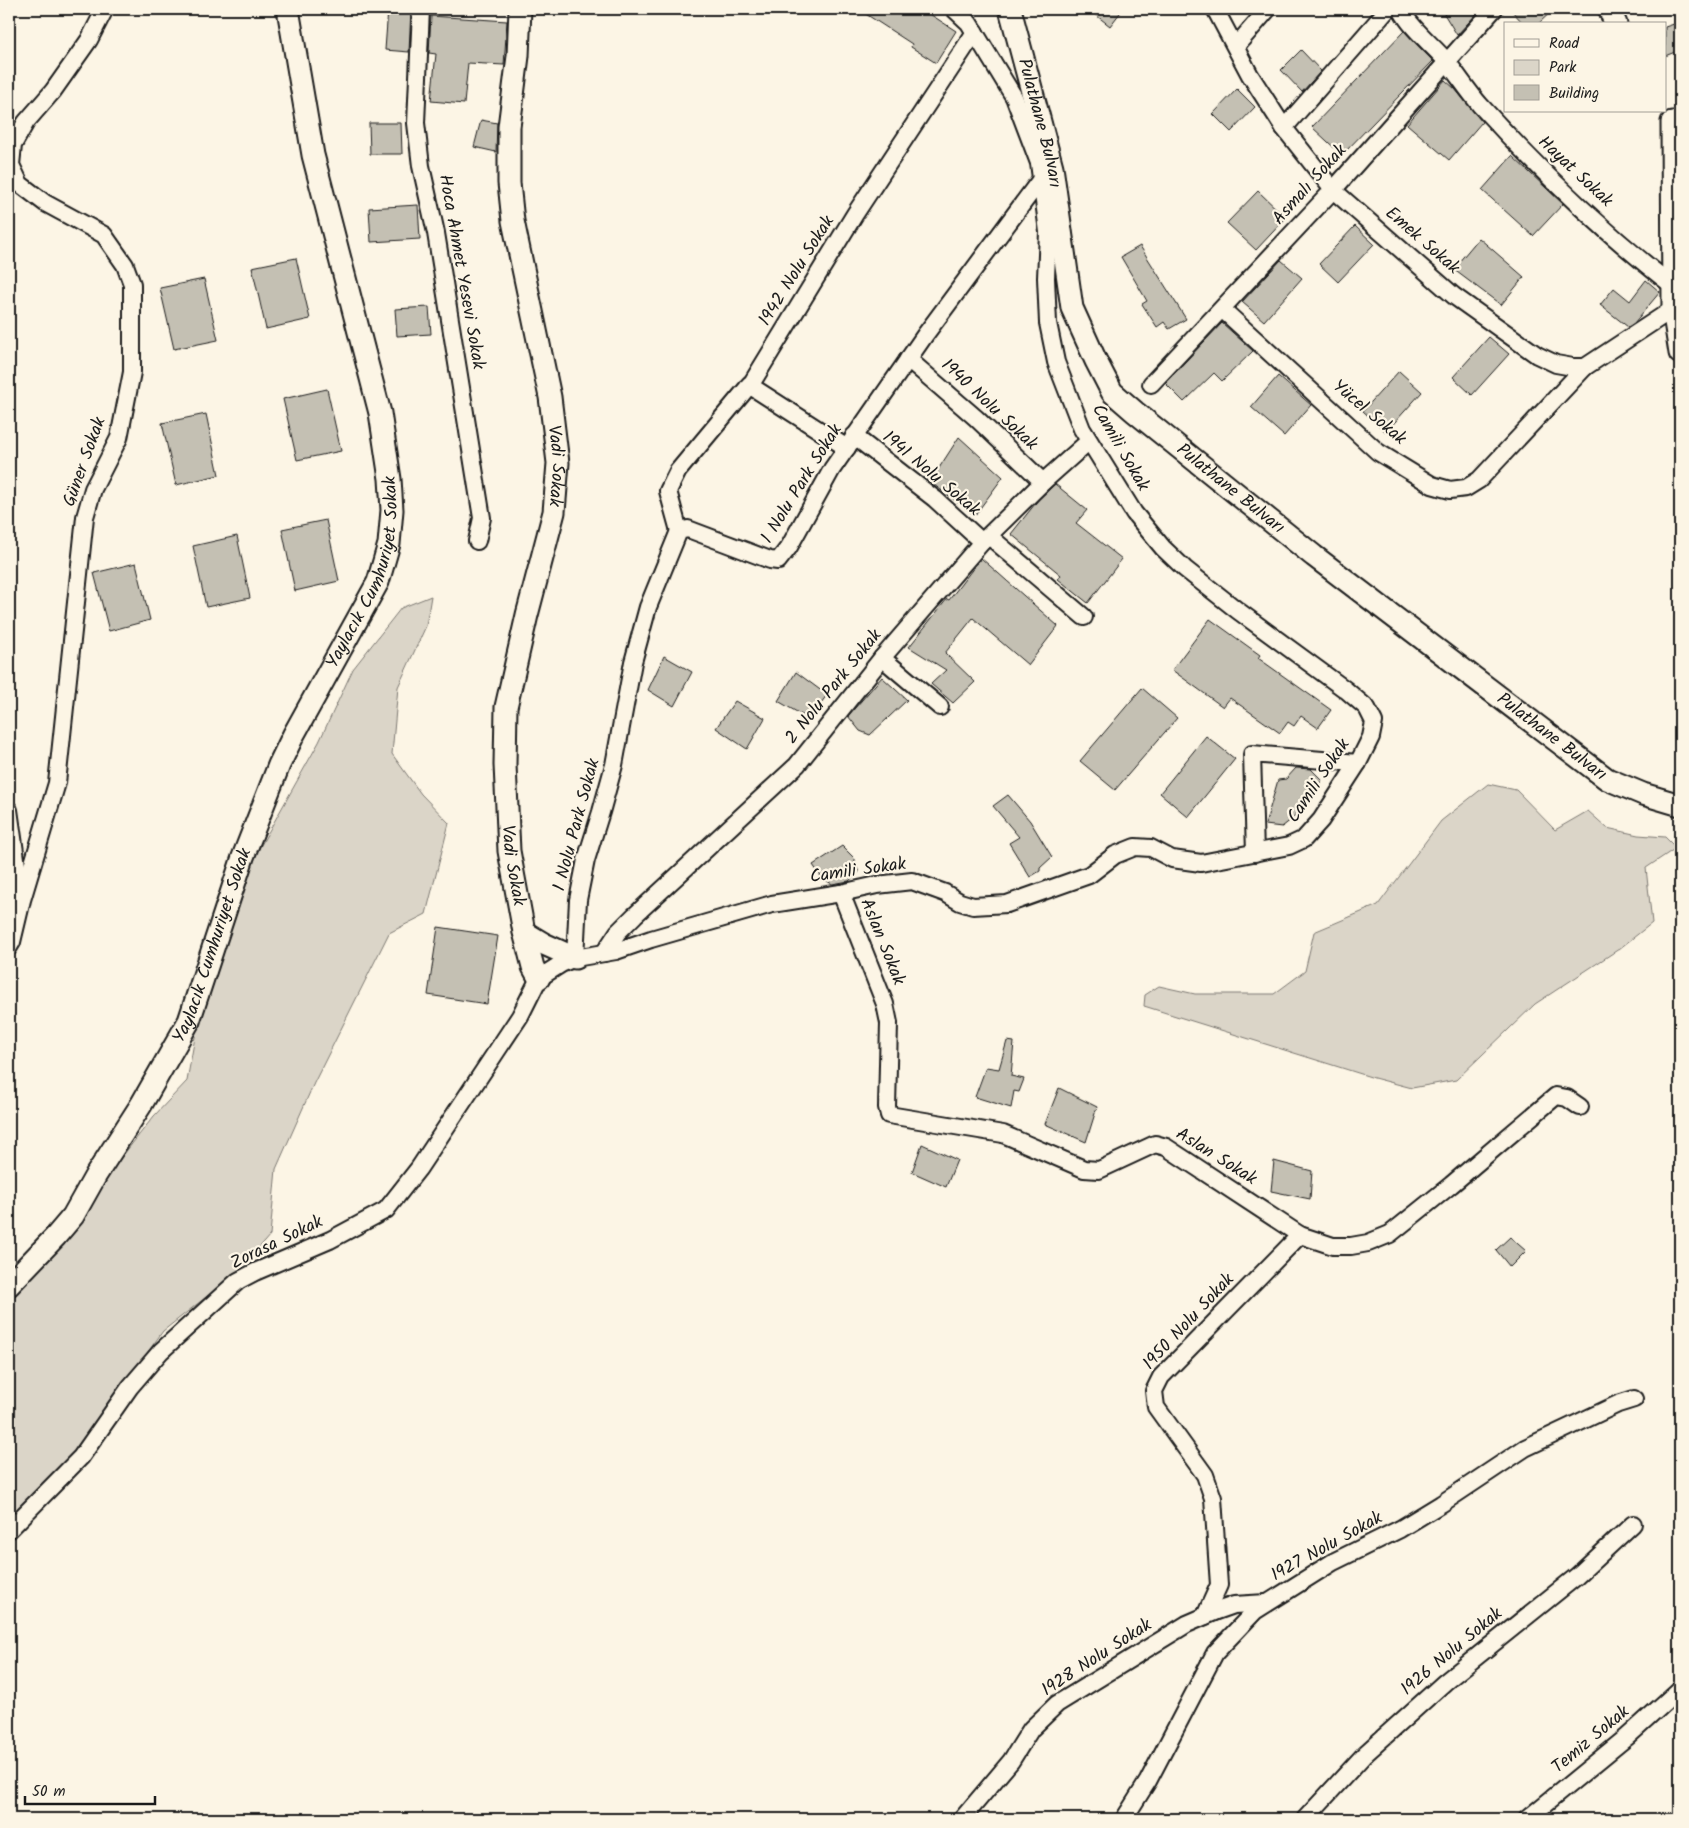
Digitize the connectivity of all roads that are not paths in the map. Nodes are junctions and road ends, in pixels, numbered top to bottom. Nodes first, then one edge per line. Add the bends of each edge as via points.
1 (105, 9) edge
2 (288, 9) edge
3 (421, 9) edge
4 (520, 9) edge
5 (954, 9) edge
6 (1010, 9) edge
7 (1215, 9) edge
8 (1268, 9) edge
9 (1388, 9) edge
10 (1401, 9) edge
11 (1494, 9) edge
12 (1608, 9) edge
13 (1615, 22) edge
14 (975, 32) junction
15 (1236, 46) junction
16 (1446, 62) junction
17 (1672, 123) edge
18 (1284, 128) junction
19 (1041, 179) junction
20 (1333, 190) junction
21 (1673, 286) junction
22 (1222, 309) junction
23 (1673, 309) junction
24 (1680, 353) edge
25 (908, 359) junction
26 (1585, 367) junction
27 (1151, 384) dead end
28 (749, 386) junction
29 (1089, 441) junction
30 (850, 442) junction
31 (1042, 482) junction
32 (679, 531) junction
33 (985, 539) junction
34 (478, 541) dead end
35 (1084, 617) dead end
36 (882, 658) junction
37 (940, 707) dead end
38 (1358, 763) junction
39 (1680, 805) edge
40 (9, 810) edge
41 (1255, 853) junction
42 (841, 893) junction
43 (22, 900) junction
44 (524, 932) junction
45 (9, 947) edge
46 (604, 953) junction
47 (575, 958) junction
48 (539, 978) junction
49 (1580, 1107) dead end
50 (1300, 1235) junction
51 (9, 1285) edge
52 (1634, 1399) dead end
53 (1633, 1524) dead end
54 (9, 1530) edge
55 (1267, 1603) junction
56 (1205, 1616) junction
57 (1680, 1689) edge
58 (962, 1819) edge
59 (1124, 1819) edge
60 (1305, 1819) edge
61 (1527, 1819) edge

1 - 43 street, Güner Sokak via 89,40 26,122 13,145 11,165 20,184 45,203 104,235 125,265 132,284 132,372 118,438 93,489 85,517 57,783
2 - 51 street, Yaylacık Cumhuriyet Sokak via 313,155 380,413 390,479 389,544 378,582 279,765 243,857 189,1021 73,1216
3 - 34 street, Hoca Ahmet Yesevi Sokak via 416,124 482,518
4 - 44 street, Vadi Sokak via 510,127 509,183 513,221 550,397 558,463 554,512 506,707 509,851
5 - 14 street, Camili Sokak
6 - 39 street, Pulathane Bulvarı via 1052,167 1072,308 1112,392 1314,556 1607,779
7 - 15 street, Emek Sokak
8 - 15 street
9 - 18 street
10 - 16 street, Hayat Sokak
11 - 16 street, Asmalı Sokak
12 - 13 street
14 - 19 street, Camili Sokak via 1014,97 1039,163
14 - 28 street, 1942 Nolu Sokak via 855,214
15 - 18 street, Emek Sokak via 1250,75
16 - 20 street, Asmalı Sokak
16 - 21 street, Hayat Sokak via 1536,165
17 - 21 street
18 - 20 street, Emek Sokak
19 - 25 street, 1 Nolu Park Sokak
19 - 29 street, Camili Sokak via 1048,232 1048,323 1056,362
20 - 22 street, Asmalı Sokak
20 - 26 street, Emek Sokak via 1454,296 1537,355 1556,364
21 - 23 street
22 - 26 street, Yücel Sokak via 1378,452 1432,485 1450,490 1466,488 1479,480
22 - 27 street, Asmalı Sokak
23 - 24 street
23 - 26 street
25 - 30 street, 1 Nolu Park Sokak
25 - 31 street, 1940 Nolu Sokak via 976,418
28 - 30 street, 1941 Nolu Sokak
28 - 32 street, 1942 Nolu Sokak via 678,471 668,491
29 - 31 street, 2 Nolu Park Sokak
29 - 38 street, Camili Sokak via 1134,513 1163,548 1237,610 1367,708 1374,722 1372,737
30 - 32 street, 1 Nolu Park Sokak via 790,547 778,561 688,530
30 - 33 street, 1941 Nolu Sokak via 935,499
31 - 33 street, 2 Nolu Park Sokak
32 - 47 street, 1 Nolu Park Sokak via 648,607 633,662 614,766 586,860 578,900
33 - 35 street, 1941 Nolu Sokak
33 - 36 street, 2 Nolu Park Sokak
36 - 37 street
36 - 46 street, 2 Nolu Park Sokak via 796,765 618,932
38 - 41 street, Camili Sokak via 1321,820 1304,839 1289,846
38 - 41 street via 1252,754
40 - 43 street
41 - 42 street, Camili Sokak via 1201,863 1172,859 1150,848 1135,847 1115,855 1089,875 1007,904 973,906 912,881 877,884
42 - 46 street, Camili Sokak via 772,904
42 - 50 street, Aslan Sokak via 885,1004 889,1023 889,1115 1003,1134 1084,1169 1099,1170 1154,1144 1166,1147
43 - 45 street, Güner Sokak
44 - 47 street
44 - 48 street, Vadi Sokak via 533,968
46 - 47 street, Camili Sokak
47 - 48 street, Camili Sokak
48 - 54 street, Zorasa Sokak via 515,1024 419,1168 386,1210 330,1240 238,1281 161,1351 130,1387 80,1457
49 - 50 street, Aslan Sokak via 1567,1098 1556,1096 1390,1234 1352,1246 1333,1246
50 - 56 street, 1950 Nolu Sokak via 1161,1377 1154,1391 1156,1406 1205,1475 1213,1498 1219,1585
52 - 55 street, 1927 Nolu Sokak via 1525,1448 1425,1514 1333,1562
53 - 60 street, 1926 Nolu Sokak via 1577,1576 1431,1695 1365,1754
55 - 56 street, 1928 Nolu Sokak via 1234,1605
55 - 59 street, 1927 Nolu Sokak via 1255,1611 1215,1653 1148,1781
56 - 58 street, 1928 Nolu Sokak via 1057,1704 1031,1729 1012,1761
57 - 61 street, Temiz Sokak

